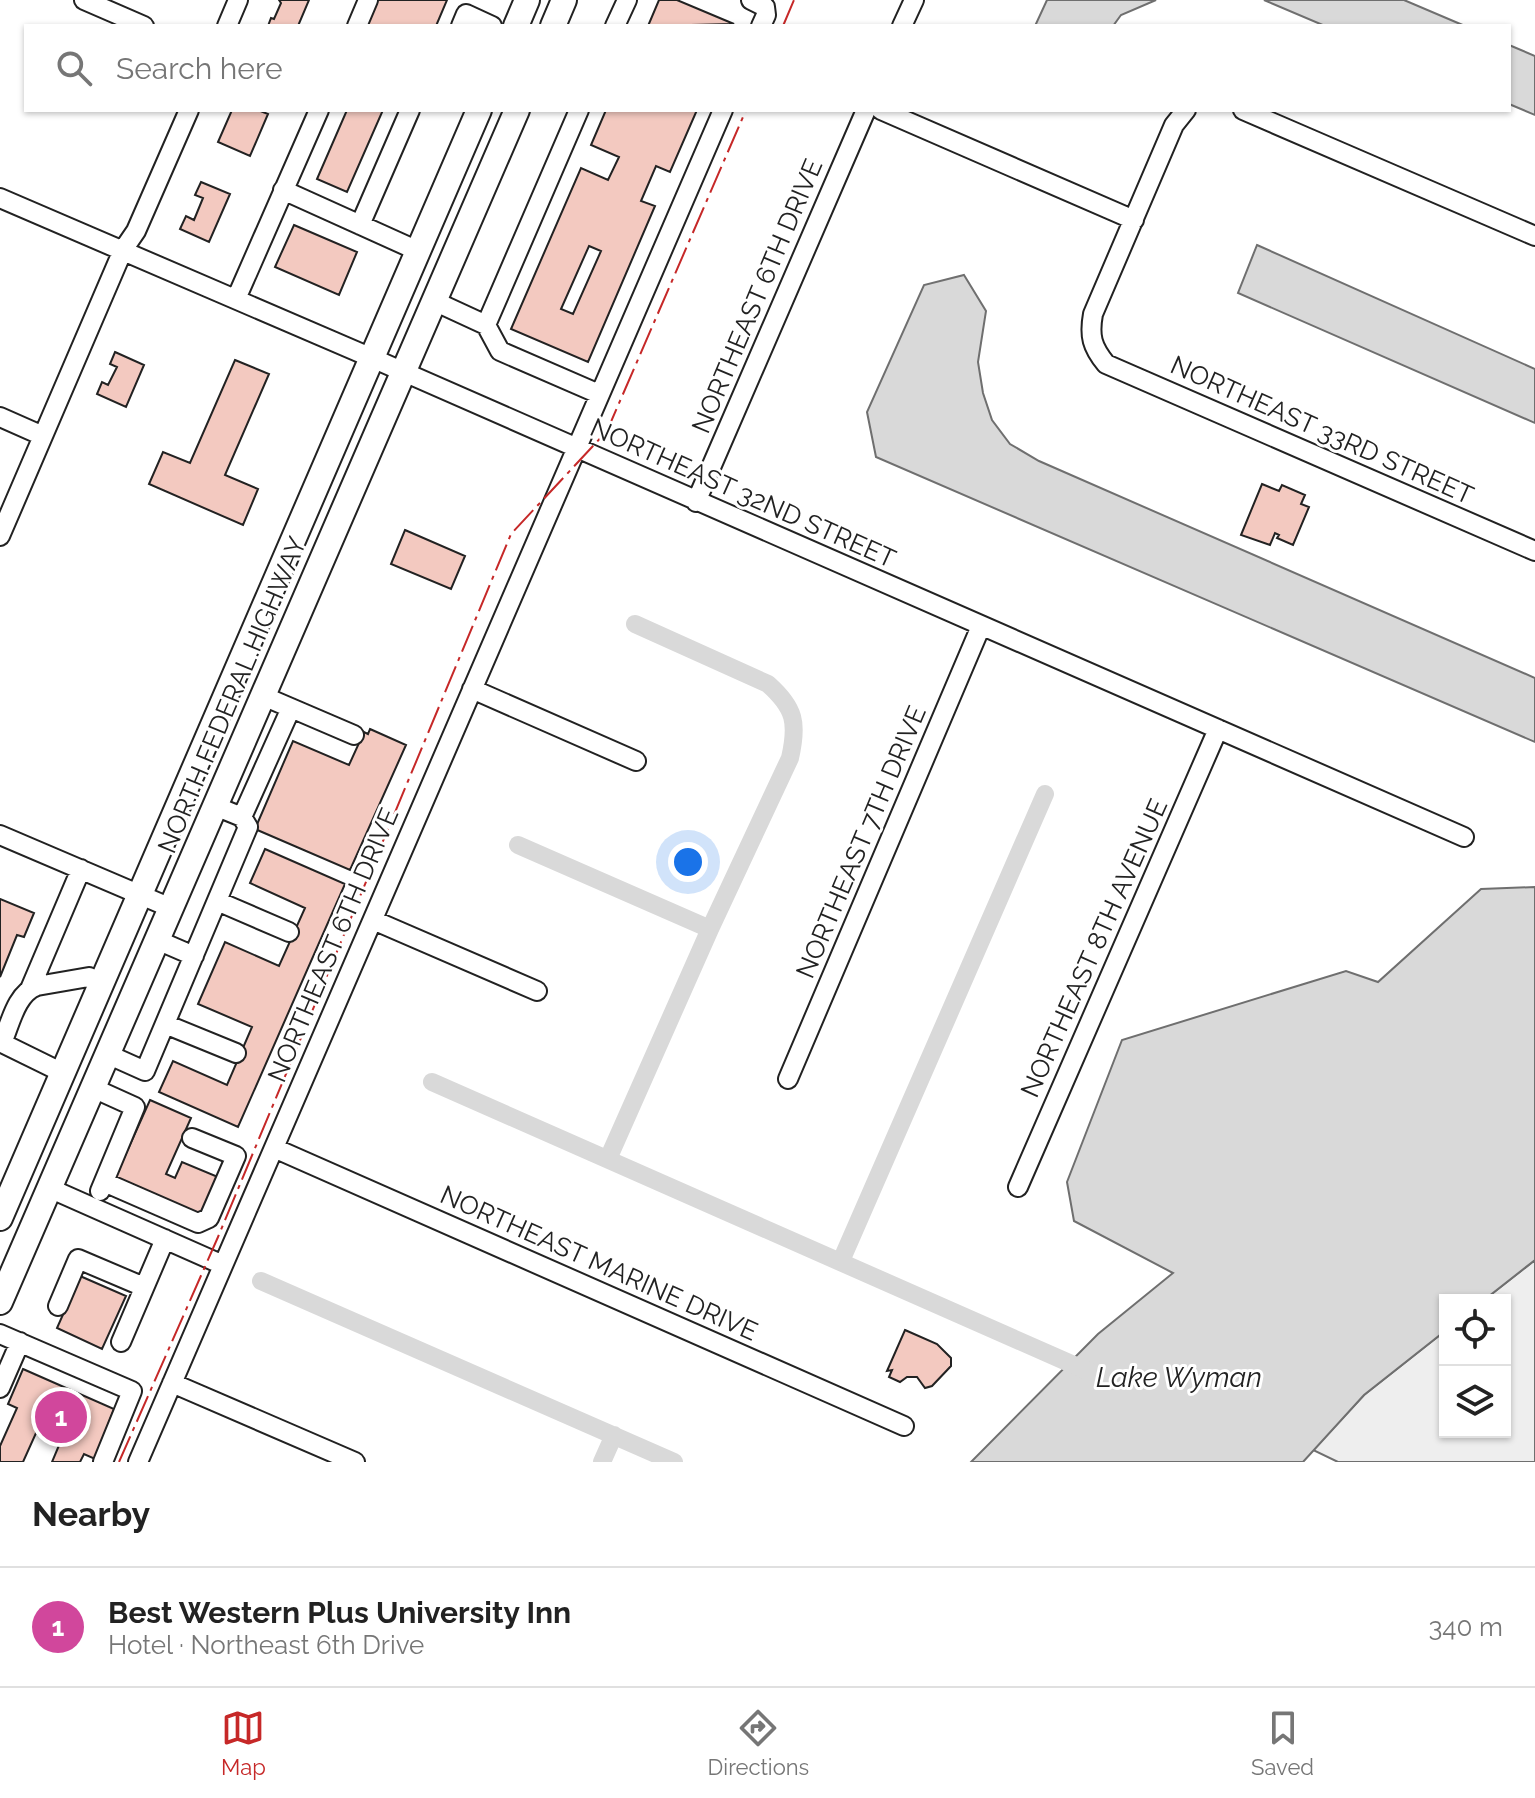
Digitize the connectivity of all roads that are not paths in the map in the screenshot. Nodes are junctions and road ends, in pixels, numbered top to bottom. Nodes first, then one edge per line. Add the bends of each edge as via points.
1 (84, 0) edge
2 (238, 0) edge
3 (368, 0) edge
4 (527, 0) edge
5 (564, 0) edge
6 (627, 0) edge
7 (751, 0) edge
8 (914, 0) edge
9 (139, 24) edge
10 (228, 24) edge
11 (358, 24) edge
12 (462, 24) edge
13 (488, 24) edge
14 (517, 24) edge
15 (554, 24) edge
16 (616, 24) edge
17 (762, 24) edge
18 (903, 24) edge
19 (188, 112) edge
20 (318, 112) edge
21 (409, 112) edge
22 (478, 112) edge
23 (516, 112) edge
24 (578, 112) edge
25 (722, 112) edge
26 (865, 112) edge
27 (886, 112) edge
28 (1184, 112) edge
29 (1248, 112) edge
30 (283, 190) junction
31 (0, 198) edge
32 (1134, 220) junction
33 (360, 225) junction
34 (1535, 236) edge
35 (123, 250) junction
36 (418, 251) junction
37 (236, 299) junction
38 (434, 301) junction
39 (486, 325) junction
40 (372, 358) junction
41 (403, 373) junction
42 (599, 394) junction
43 (0, 417) edge
44 (43, 436) junction
45 (576, 448) junction
46 (696, 502) junction
47 (0, 536) edge
48 (1535, 551) edge
49 (981, 626) junction
50 (472, 689) junction
51 (263, 696) junction
52 (291, 708) junction
53 (1218, 729) junction
54 (354, 735) dead end
55 (636, 761) dead end
56 (233, 763) junction
57 (260, 775) junction
58 (215, 806) junction
59 (242, 817) junction
60 (0, 835) edge
61 (1464, 837) dead end
62 (81, 869) junction
63 (140, 895) junction
64 (217, 901) junction
65 (171, 908) junction
66 (373, 920) junction
67 (289, 932) dead end
68 (157, 940) junction
69 (194, 956) junction
70 (102, 983) junction
71 (30, 989) junction
72 (537, 991) dead end
73 (165, 1024) junction
74 (1, 1043) edge
75 (236, 1053) dead end
76 (107, 1054) junction
77 (63, 1073) junction
78 (788, 1079) dead end
79 (93, 1088) junction
80 (192, 1138) dead end
81 (274, 1148) junction
82 (104, 1182) junction
83 (1018, 1187) dead end
84 (49, 1188) junction
85 (93, 1208) junction
86 (2, 1209) edge
87 (192, 1221) junction
88 (173, 1243) junction
89 (223, 1265) junction
90 (144, 1287) junction
91 (0, 1302) edge
92 (58, 1306) dead end
93 (0, 1334) edge
94 (20, 1342) junction
95 (121, 1342) dead end
96 (172, 1383) junction
97 (0, 1388) edge
98 (904, 1426) dead end
99 (103, 1462) edge
100 (138, 1462) edge
101 (355, 1462) edge

1 - 9 street
2 - 10 street
3 - 11 street
4 - 14 main road
5 - 15 main road
6 - 16 street
7 - 17 street via 765,7
8 - 18 street
12 - 13 street via 466,14
19 - 35 street
20 - 30 street
21 - 33 street
22 - 36 main road, NORTH FEDERAL HIGHWAY
23 - 38 main road, NORTH FEDERAL HIGHWAY
24 - 39 street
25 - 42 street, NORTHEAST 6TH DRIVE
26 - 46 street, NORTHEAST 6TH DRIVE
27 - 32 street
28 - 32 street
29 - 34 street
30 - 33 street
30 - 37 street
31 - 35 street, NORTHEAST 32ND STREET
32 - 48 street, NORTHEAST 33RD STREET via 1089,333 1106,364
33 - 36 street
35 - 37 street, NORTHEAST 32ND STREET
35 - 44 street
36 - 40 main road, NORTH FEDERAL HIGHWAY
37 - 40 street, NORTHEAST 32ND STREET
38 - 39 street
38 - 41 main road, NORTH FEDERAL HIGHWAY
39 - 42 street via 500,351
40 - 41 street, NORTHEAST 32ND STREET
40 - 63 main road, NORTH FEDERAL HIGHWAY
41 - 45 street, NORTHEAST 32ND STREET
41 - 51 main road, NORTH FEDERAL HIGHWAY
42 - 45 street, NORTHEAST 6TH DRIVE
43 - 44 street
44 - 47 street
45 - 46 street, NORTHEAST 32ND STREET
45 - 50 street, NORTHEAST 6TH DRIVE
46 - 49 street, NORTHEAST 32ND STREET
49 - 53 street, NORTHEAST 32ND STREET
49 - 78 street, NORTHEAST 7TH DRIVE
50 - 55 street
50 - 66 street, NORTHEAST 6TH DRIVE
51 - 52 street
51 - 56 main road, NORTH FEDERAL HIGHWAY
52 - 54 street
52 - 57 street
53 - 61 street, NORTHEAST 32ND STREET
53 - 83 street, NORTHEAST 8TH AVENUE
56 - 57 street
56 - 58 main road, NORTH FEDERAL HIGHWAY
57 - 59 street
58 - 59 street
58 - 65 main road, NORTH FEDERAL HIGHWAY
59 - 64 street via 248,827
60 - 62 street
62 - 63 street
62 - 71 street
63 - 65 street
63 - 70 main road, NORTH FEDERAL HIGHWAY
64 - 67 street
64 - 69 street
65 - 68 main road, NORTH FEDERAL HIGHWAY
66 - 72 street
66 - 81 street, NORTHEAST 6TH DRIVE
68 - 69 street
68 - 76 main road, NORTH FEDERAL HIGHWAY
69 - 73 street
70 - 71 street via 89,977
70 - 77 main road, NORTH FEDERAL HIGHWAY
71 - 74 street
73 - 75 street
73 - 76 street via 145,1071
74 - 77 street
76 - 79 main road, NORTH FEDERAL HIGHWAY
77 - 86 main road, NORTH FEDERAL HIGHWAY
79 - 82 street via 135,1107
79 - 84 main road, NORTH FEDERAL HIGHWAY
80 - 87 street via 236,1156 209,1218
81 - 89 street, NORTHEAST 6TH DRIVE
81 - 98 street, NORTHEAST MARINE DRIVE
82 - 85 street
82 - 87 street
84 - 85 street
84 - 91 main road, NORTH FEDERAL HIGHWAY
85 - 88 street
87 - 88 street
88 - 89 street
88 - 90 street
89 - 96 street, NORTHEAST 6TH DRIVE
90 - 92 street via 78,1259
90 - 95 street
93 - 94 street
94 - 97 street
94 - 99 street via 132,1391
96 - 100 street, NORTHEAST 6TH DRIVE
96 - 101 street

